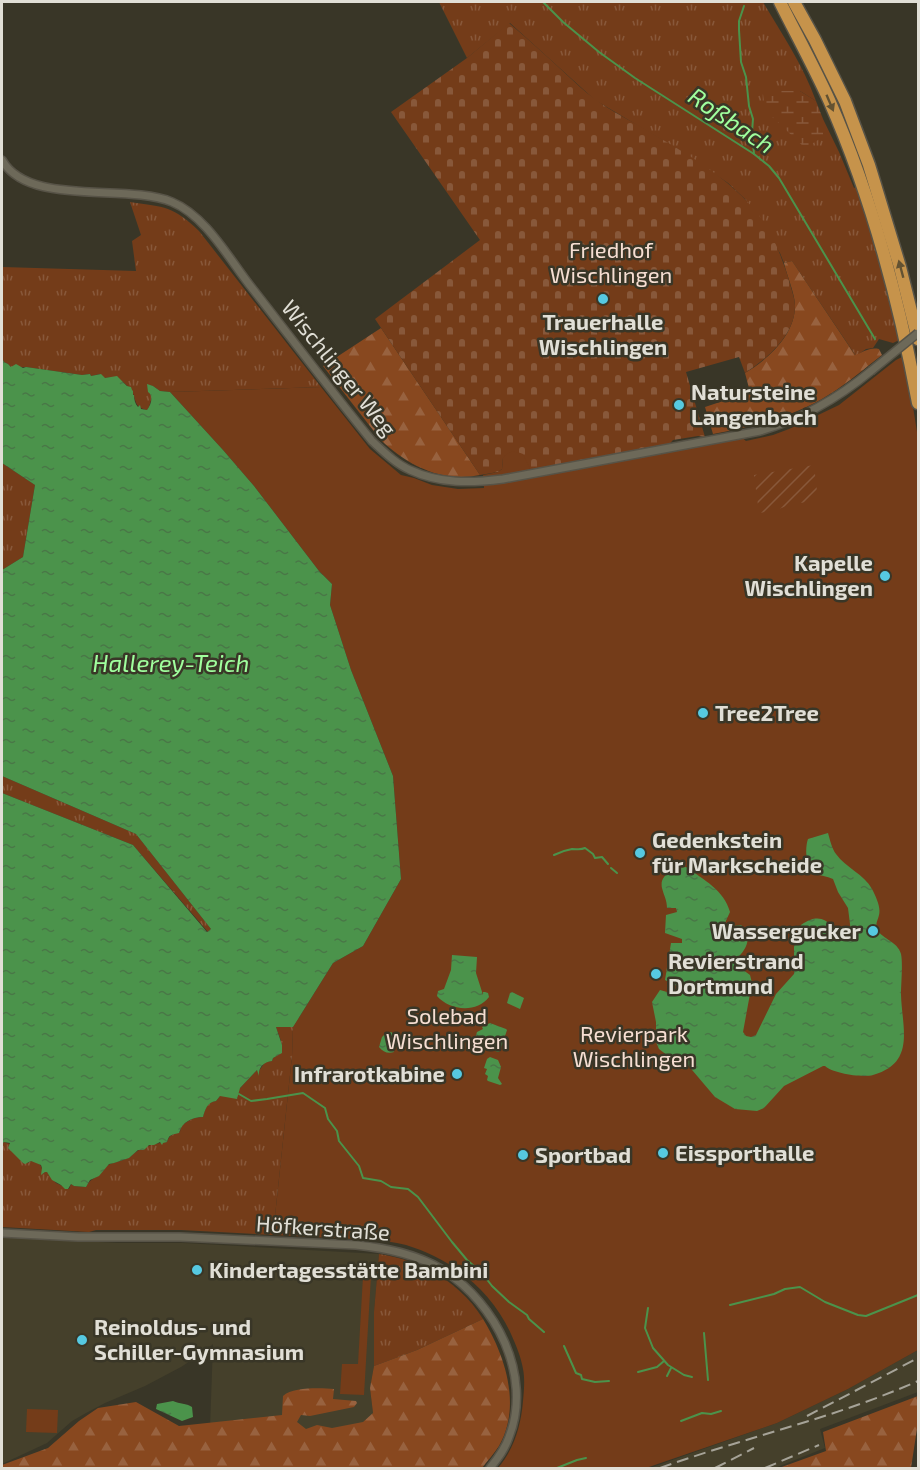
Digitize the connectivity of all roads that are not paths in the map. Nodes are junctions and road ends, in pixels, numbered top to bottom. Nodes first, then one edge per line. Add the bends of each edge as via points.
1 (774, 2) edge
2 (780, 2) edge
3 (794, 2) edge
4 (802, 2) edge
5 (815, 40) junction
6 (805, 50) junction
7 (2, 159) edge
8 (918, 333) edge
9 (918, 339) edge
10 (918, 403) edge
11 (2, 1233) edge
12 (490, 1468) edge

1 - 6 highway
2 - 6 highway
3 - 5 highway
4 - 5 highway
9 -> 5 highway via 869,165 845,101
6 -> 10 highway via 849,149 878,235 902,321
7 - 8 street, Wischlinger Weg, bridge via 19,178 36,186 157,197 194,215 372,441 404,467 432,478 456,482 494,480 782,425 843,393
11 - 12 street, Höfkerstraße via 356,1245 379,1247 429,1263 456,1279 484,1307 501,1334 512,1365 516,1383 513,1427

